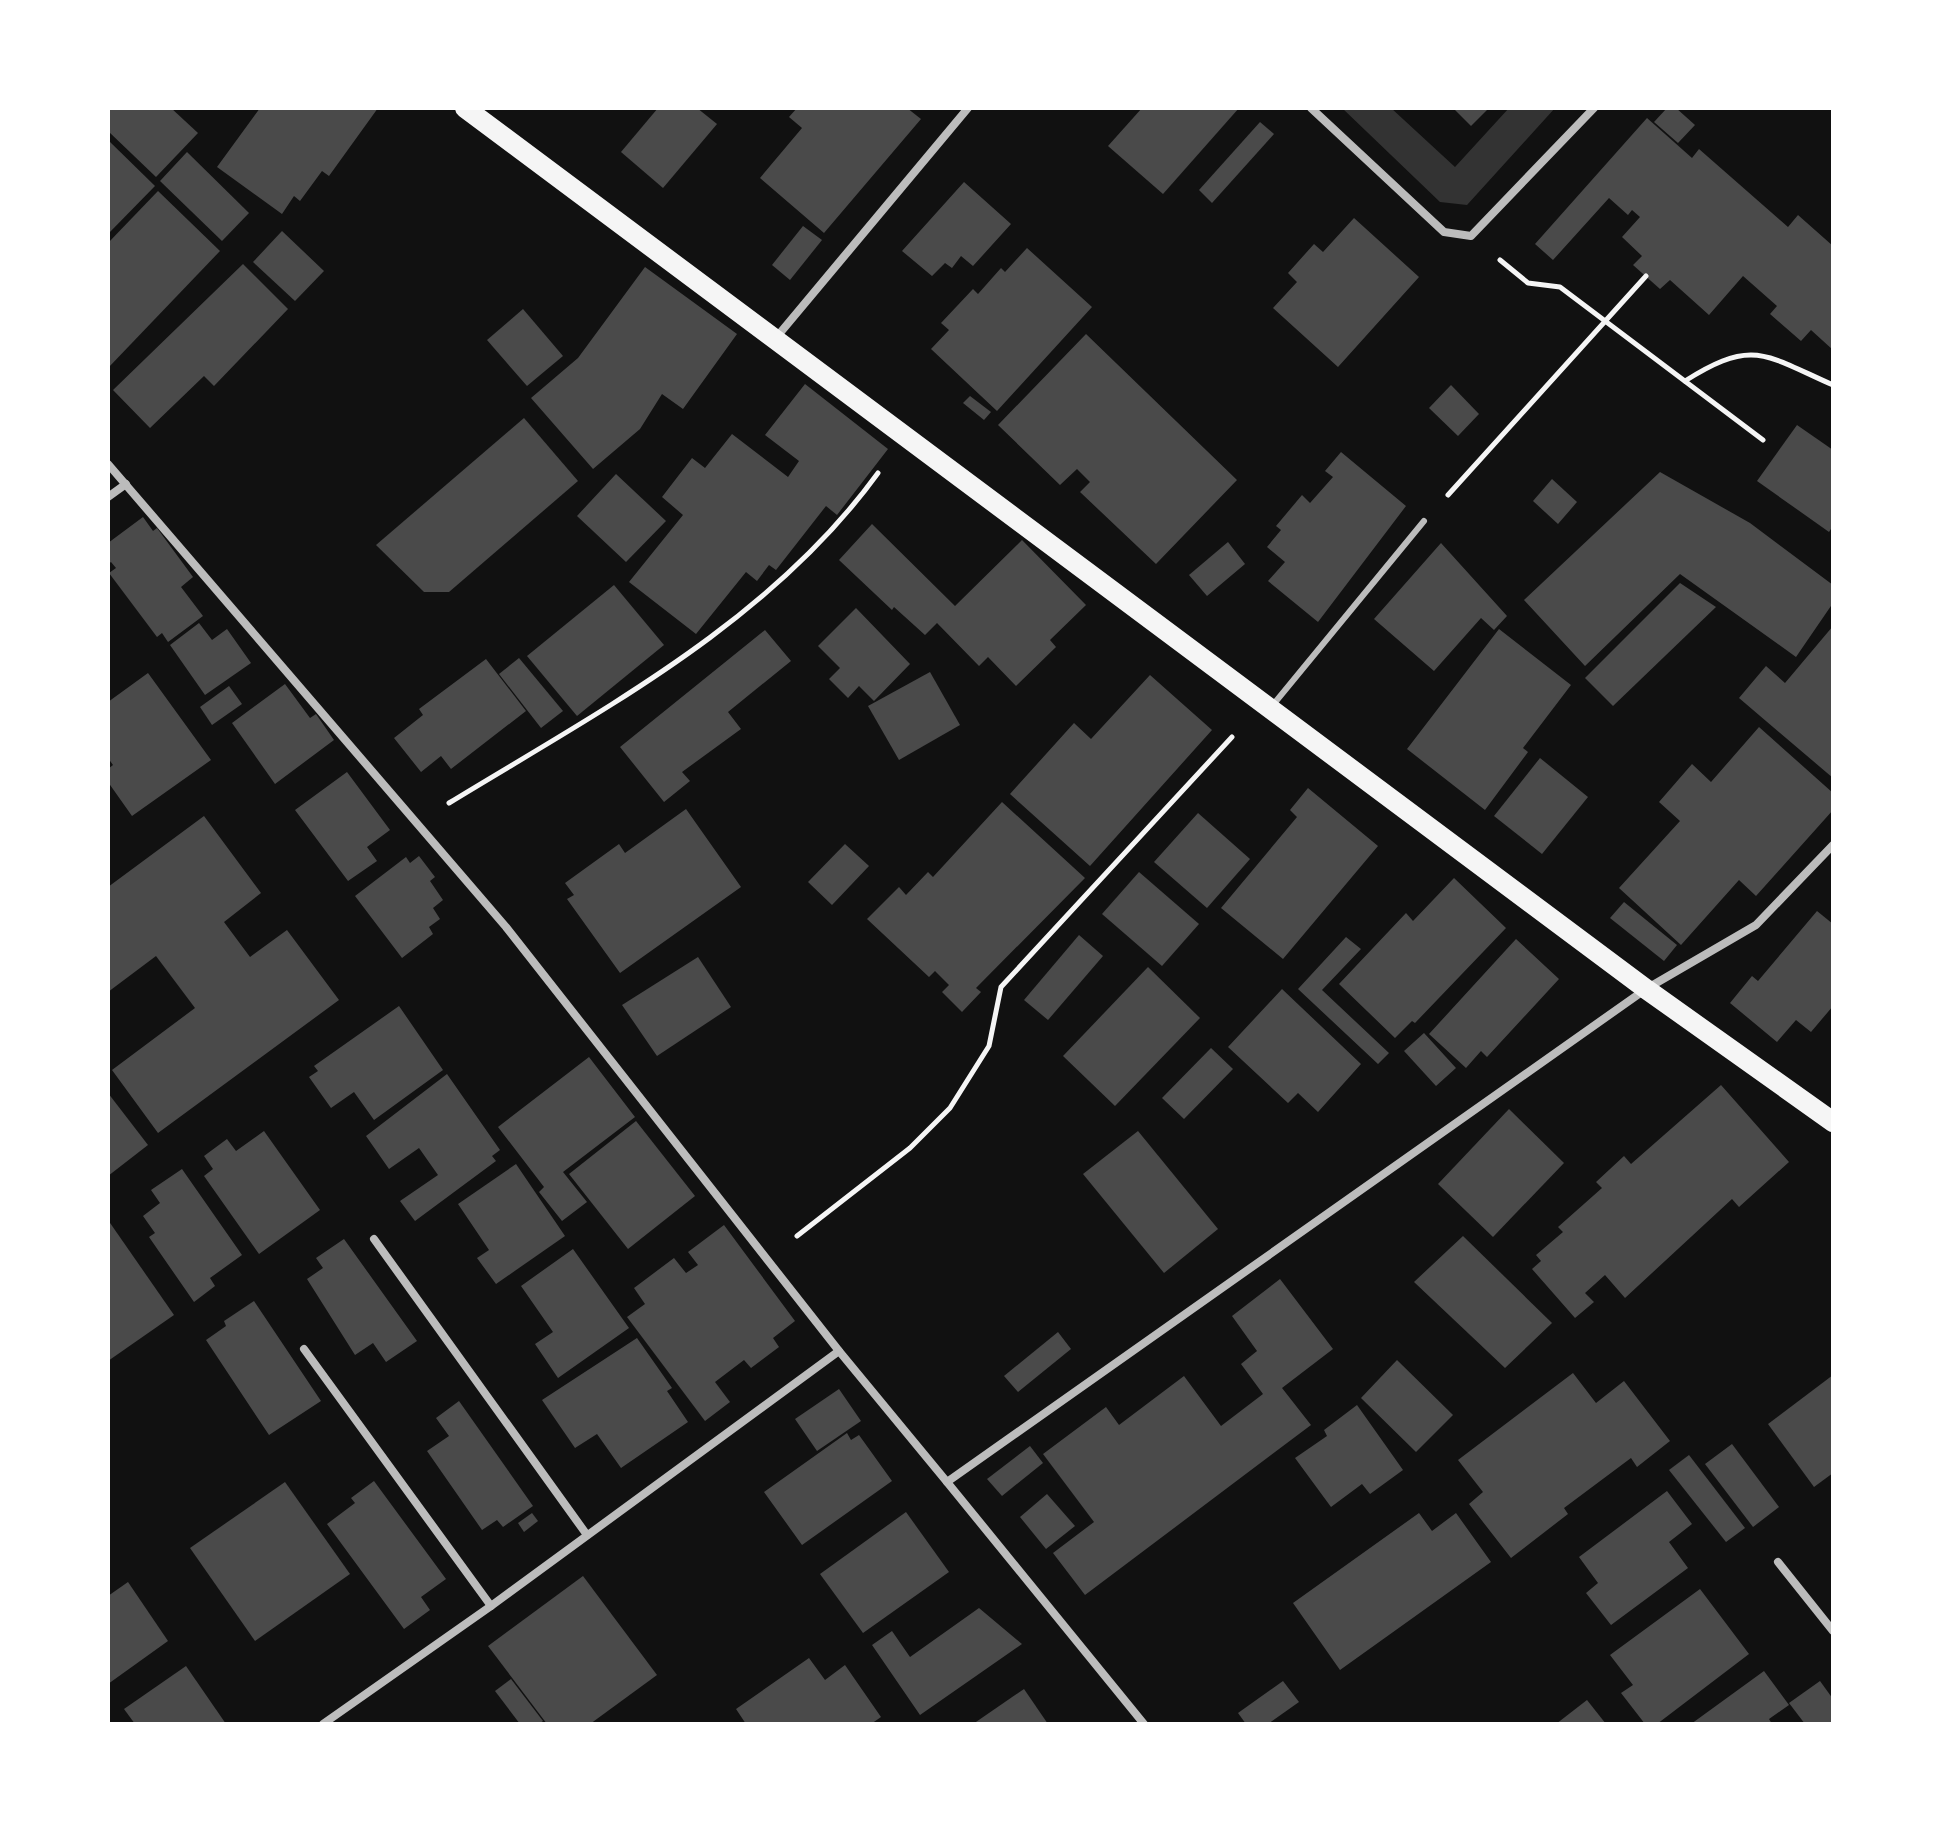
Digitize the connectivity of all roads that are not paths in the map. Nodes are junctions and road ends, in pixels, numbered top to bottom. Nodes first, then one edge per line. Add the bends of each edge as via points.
1 (465, 108) edge
2 (968, 108) edge
3 (1311, 108) edge
4 (1594, 108) edge
5 (774, 339) junction
6 (108, 464) edge
7 (126, 484) junction
8 (108, 497) edge
9 (1424, 521) road end
10 (1266, 706) junction
11 (1833, 845) edge
12 (1646, 989) junction
13 (1833, 1122) edge
14 (374, 1239) dead end
15 (304, 1349) dead end
16 (839, 1351) junction
17 (947, 1482) junction
18 (587, 1535) junction
19 (1778, 1562) dead end
20 (491, 1606) junction
21 (1833, 1631) edge
22 (323, 1724) edge
23 (1144, 1724) edge

1 - 5 main road
2 - 5 street
3 - 4 street via 1444,232 1471,236
5 - 10 main road
6 - 7 street
7 - 8 street
7 - 16 street via 506,927
9 - 10 lane
10 - 12 main road
11 - 12 street via 1756,925
12 - 13 main road
12 - 17 street
14 - 18 street
15 - 20 street
16 - 17 street
16 - 18 street
17 - 23 street
18 - 20 street
19 - 21 street
20 - 22 street

